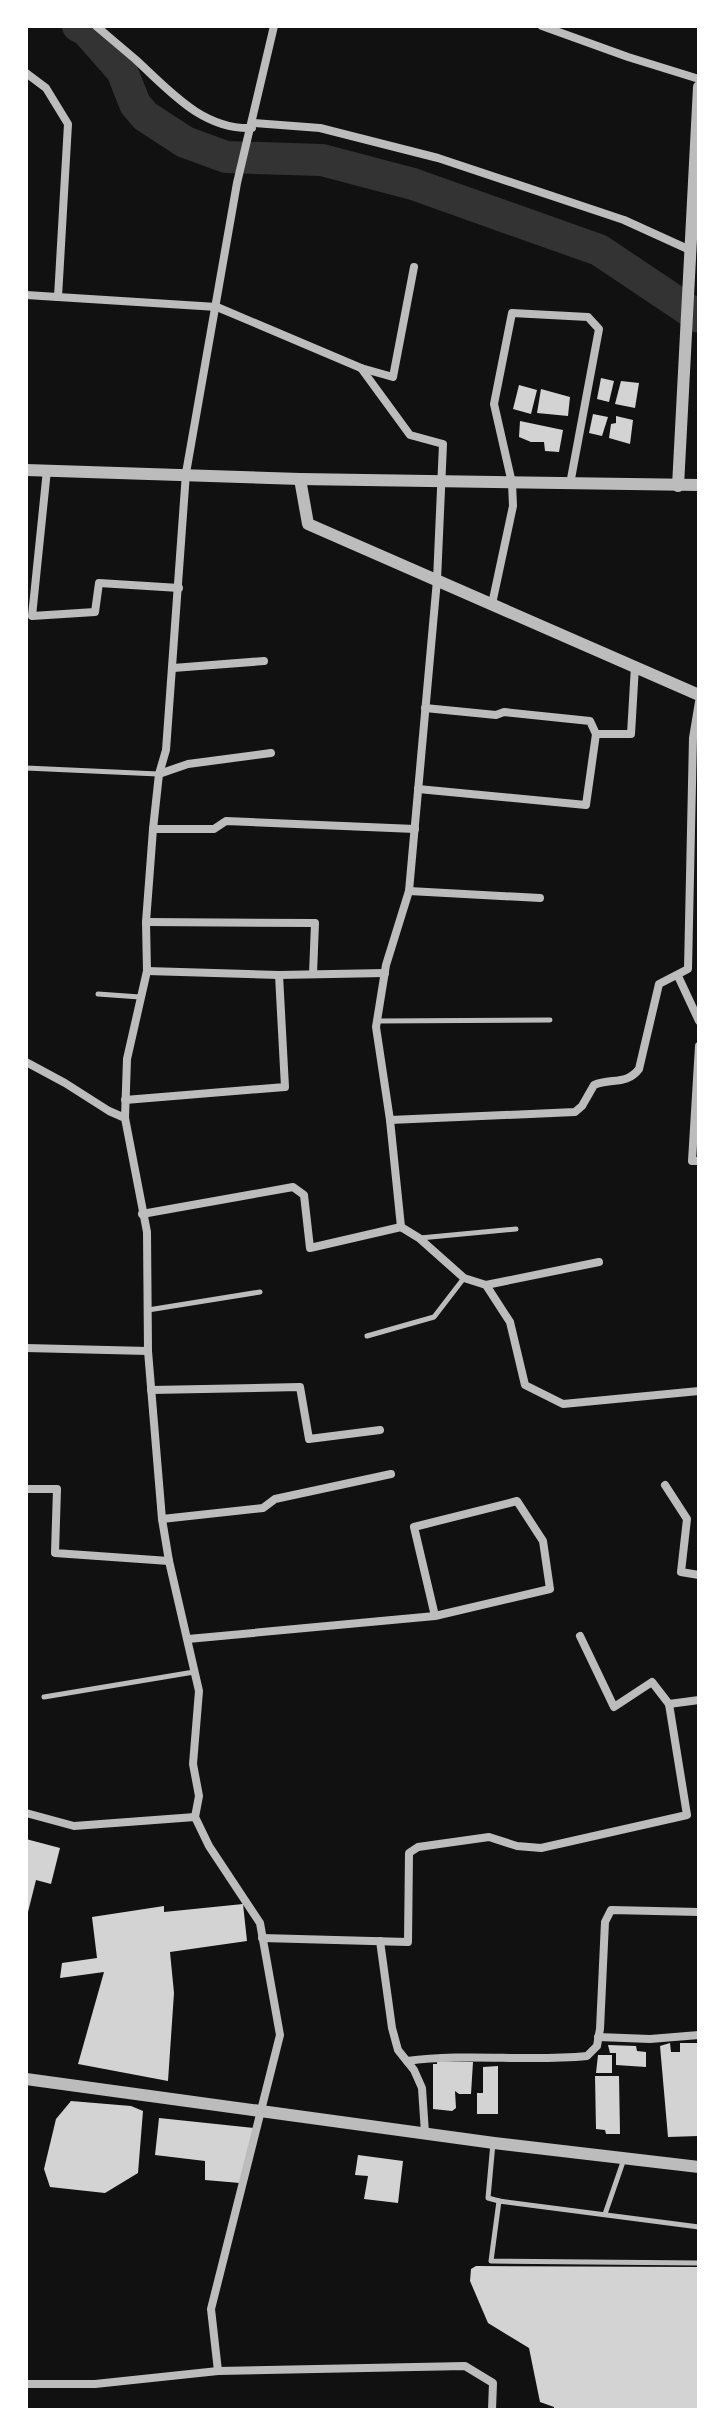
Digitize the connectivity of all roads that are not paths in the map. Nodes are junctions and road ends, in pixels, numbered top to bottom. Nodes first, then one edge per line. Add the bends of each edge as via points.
1 (96, 26) edge
2 (274, 26) edge
3 (542, 26) edge
4 (26, 73) edge
5 (699, 79) edge
6 (699, 87) edge
7 (252, 128) junction
8 (690, 256) junction
9 (414, 267) dead end
10 (26, 295) edge
11 (58, 297) junction
12 (217, 307) junction
13 (361, 368) junction
14 (26, 470) edge
15 (47, 470) junction
16 (186, 473) junction
17 (300, 479) junction
18 (443, 482) junction
19 (512, 483) junction
20 (570, 484) junction
21 (678, 486) junction
22 (699, 487) edge
23 (437, 580) junction
24 (179, 588) junction
25 (492, 604) junction
26 (264, 661) dead end
27 (635, 665) junction
28 (173, 668) junction
29 (699, 695) edge
30 (699, 702) edge
31 (425, 708) junction
32 (596, 734) junction
33 (271, 753) dead end
34 (26, 768) edge
35 (159, 774) junction
36 (418, 789) junction
37 (153, 829) junction
38 (415, 829) junction
39 (409, 891) junction
40 (540, 898) dead end
41 (146, 922) junction
42 (147, 971) junction
43 (385, 973) junction
44 (313, 974) junction
45 (279, 975) junction
46 (678, 976) junction
47 (98, 994) dead end
48 (141, 997) junction
49 (550, 1020) dead end
50 (377, 1021) junction
51 (699, 1021) edge
52 (699, 1046) edge
53 (26, 1062) edge
54 (125, 1100) junction
55 (125, 1118) junction
56 (390, 1120) junction
57 (699, 1161) edge
58 (142, 1214) junction
59 (401, 1227) junction
60 (516, 1229) dead end
61 (419, 1238) junction
62 (599, 1262) dead end
63 (464, 1278) junction
64 (486, 1285) junction
65 (260, 1292) dead end
66 (147, 1310) junction
67 (367, 1336) dead end
68 (26, 1348) edge
69 (148, 1351) junction
70 (151, 1390) junction
71 (699, 1391) edge
72 (380, 1430) dead end
73 (391, 1474) dead end
74 (665, 1485) dead end
75 (26, 1489) edge
76 (162, 1519) junction
77 (169, 1561) junction
78 (699, 1575) edge
79 (435, 1616) junction
80 (580, 1636) dead end
81 (188, 1639) junction
82 (194, 1672) junction
83 (44, 1697) dead end
84 (699, 1700) edge
85 (669, 1704) junction
86 (26, 1813) edge
87 (195, 1817) junction
88 (699, 1912) edge
89 (262, 1938) junction
90 (380, 1941) junction
91 (699, 2035) edge
92 (598, 2037) junction
93 (407, 2061) junction
94 (26, 2079) edge
95 (262, 2111) junction
96 (425, 2133) junction
97 (494, 2143) junction
98 (624, 2158) junction
99 (699, 2167) edge
100 (499, 2201) junction
101 (605, 2214) junction
102 (699, 2227) edge
103 (699, 2263) edge
104 (218, 2371) junction
105 (26, 2384) edge
106 (492, 2410) edge

1 - 7 street via 179,102 234,129
2 - 7 street
3 - 5 street
4 - 11 street via 46,88 68,124
6 - 8 street
7 - 8 street via 320,128 438,158 624,220
7 - 12 street via 237,183
8 - 21 street
9 - 13 street via 393,377
10 - 11 street
11 - 12 street
12 - 13 street
12 - 16 street
13 - 18 street via 410,435 443,444
14 - 15 street
15 - 16 street
15 - 24 street via 32,616 95,612 99,583
16 - 17 street
16 - 24 street
17 - 18 street
17 - 23 street via 308,524
18 - 19 street
18 - 23 street
19 - 20 street
19 - 20 street via 494,404 512,313 588,317 599,329
19 - 25 street via 513,506
20 - 21 street
21 - 22 street
23 - 25 street
23 - 31 street
24 - 28 street
25 - 27 street
26 - 28 street
27 - 29 street
27 - 32 street via 631,734
28 - 35 street
30 - 46 street via 693,738 688,969
31 - 32 street via 590,721
31 - 36 street
32 - 36 street via 586,805
33 - 35 street via 188,764
34 - 35 lane
35 - 37 street
36 - 38 street
37 - 38 street via 214,829 226,821
37 - 41 street
38 - 39 street
39 - 40 street
39 - 43 street
41 - 42 street
41 - 44 street via 315,923
42 - 45 street
42 - 48 street
43 - 44 street
43 - 50 street
44 - 45 street
45 - 54 street via 285,1087
46 - 51 street
46 - 56 street via 659,984 633,1078 594,1085 575,1112
47 - 48 lane
48 - 54 street via 127,1059
49 - 50 lane
50 - 56 street
52 - 57 street via 692,1161
53 - 55 street
54 - 55 street
55 - 58 street
56 - 59 street
58 - 59 street via 293,1187 304,1195 310,1248
58 - 66 street via 147,1232
59 - 61 street
60 - 61 lane
61 - 63 street
62 - 64 street
63 - 64 street
63 - 67 lane via 434,1317
64 - 71 street via 510,1322 525,1385 563,1404
65 - 66 lane
66 - 69 street
68 - 69 street
69 - 70 street
70 - 72 street via 300,1387 309,1439
70 - 76 street
73 - 76 street via 275,1499 263,1508
74 - 78 street via 687,1519 681,1572
75 - 77 street via 57,1489 55,1553
76 - 77 street
77 - 81 street
79 - 79 street via 550,1589 543,1541 517,1501 414,1527
79 - 81 street
80 - 85 street via 614,1707 652,1682
81 - 82 street
82 - 83 lane
82 - 87 street via 199,1691
84 - 85 street
85 - 90 street via 687,1815 541,1848 489,1837 418,1847 409,1853 408,1942
86 - 87 street via 74,1826
87 - 89 street via 260,1923
88 - 92 street via 611,1910 605,1922
89 - 90 street
89 - 95 street via 280,2035
90 - 93 street via 392,2028
91 - 92 street
92 - 93 street via 587,2056
93 - 96 street via 422,2088
94 - 95 street
95 - 96 street
95 - 104 street via 211,2309
96 - 97 street
97 - 98 street
97 - 100 lane via 488,2198
98 - 99 street
98 - 101 lane
100 - 101 lane
100 - 103 lane via 491,2261
101 - 102 lane
104 - 105 street via 95,2384
104 - 106 street via 465,2366 493,2383

